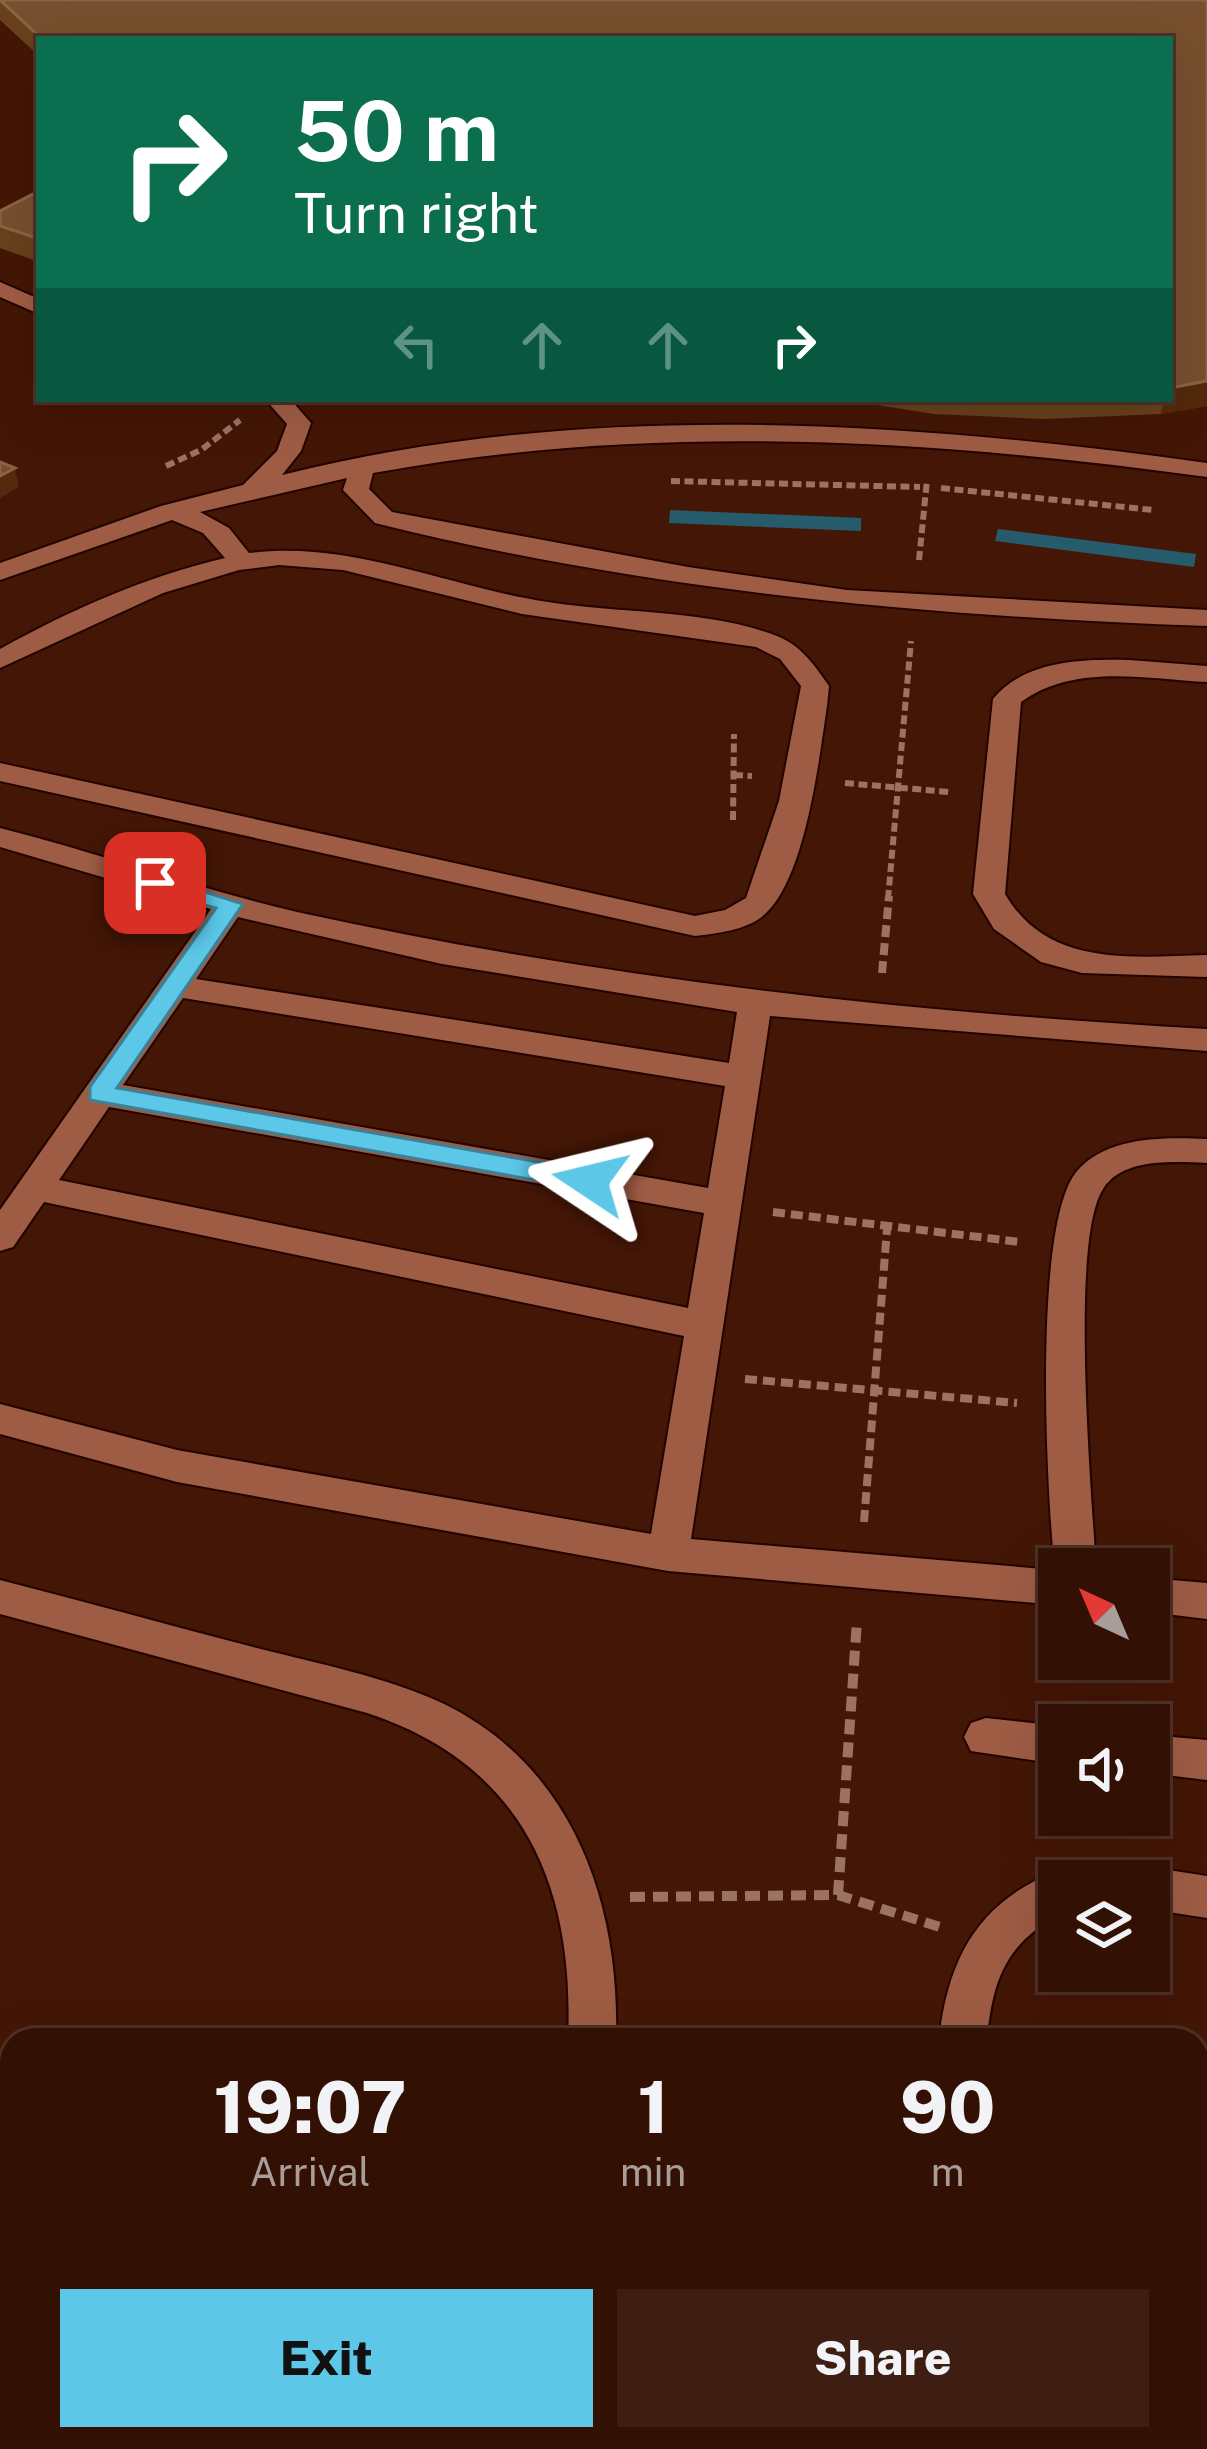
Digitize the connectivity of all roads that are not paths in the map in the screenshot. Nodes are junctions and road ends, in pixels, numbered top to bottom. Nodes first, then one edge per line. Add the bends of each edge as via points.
1 (0, 289) edge
2 (36, 306) edge
3 (281, 402) edge
4 (362, 469) junction
5 (1207, 470) edge
6 (254, 488) junction
7 (170, 511) junction
8 (240, 561) junction
9 (0, 572) edge
10 (1207, 618) edge
11 (0, 660) edge
12 (1207, 674) edge
13 (0, 772) edge
14 (0, 836) edge
15 (231, 904) junction
16 (1207, 966) edge
17 (174, 986) junction
18 (755, 1004) junction
19 (1207, 1040) edge
20 (743, 1077) junction
21 (99, 1094) junction
22 (1207, 1150) edge
23 (36, 1188) junction
24 (724, 1204) junction
25 (0, 1238) edge
26 (705, 1326) junction
27 (9, 1432) edge
28 (1074, 1548) edge
29 (668, 1554) junction
30 (1038, 1586) edge
31 (0, 1597) edge
32 (1170, 1597) edge
33 (1207, 1600) edge
34 (986, 1737) dead end
35 (1038, 1743) edge
36 (1170, 1756) edge
37 (1207, 1760) edge
38 (1170, 1891) edge
39 (1207, 1897) edge
40 (1038, 1901) edge
41 (591, 2028) edge
42 (965, 2028) edge

1 - 2 lane
3 - 6 lane via 299,423 297,436
4 - 5 lane via 624,432 750,429 931,436
4 - 6 lane
4 - 10 lane via 361,500 401,523 766,588 914,605
6 - 7 lane
7 - 8 lane via 216,529
7 - 9 lane
8 - 11 lane via 92,615
8 - 13 lane via 312,557 516,605 765,641 790,653 815,686 800,780 761,902 733,919 695,926
12 - 16 lane via 1064,671 1021,686 1003,714 989,894 999,920 1024,943 1060,959
14 - 15 lane
15 - 17 lane
15 - 18 lane via 588,979
17 - 20 lane
17 - 21 lane
18 - 19 lane
18 - 20 lane
20 - 24 lane
21 - 23 lane
21 - 24 lane
22 - 28 lane via 1115,1161 1088,1180 1074,1205
23 - 25 lane
23 - 26 lane
24 - 26 lane
26 - 29 lane
27 - 29 lane
29 - 30 lane
31 - 41 lane via 430,1718 520,1781 584,1897
32 - 33 lane
34 - 35 lane
36 - 37 lane
38 - 39 lane
40 - 42 lane via 988,1942 973,1970

